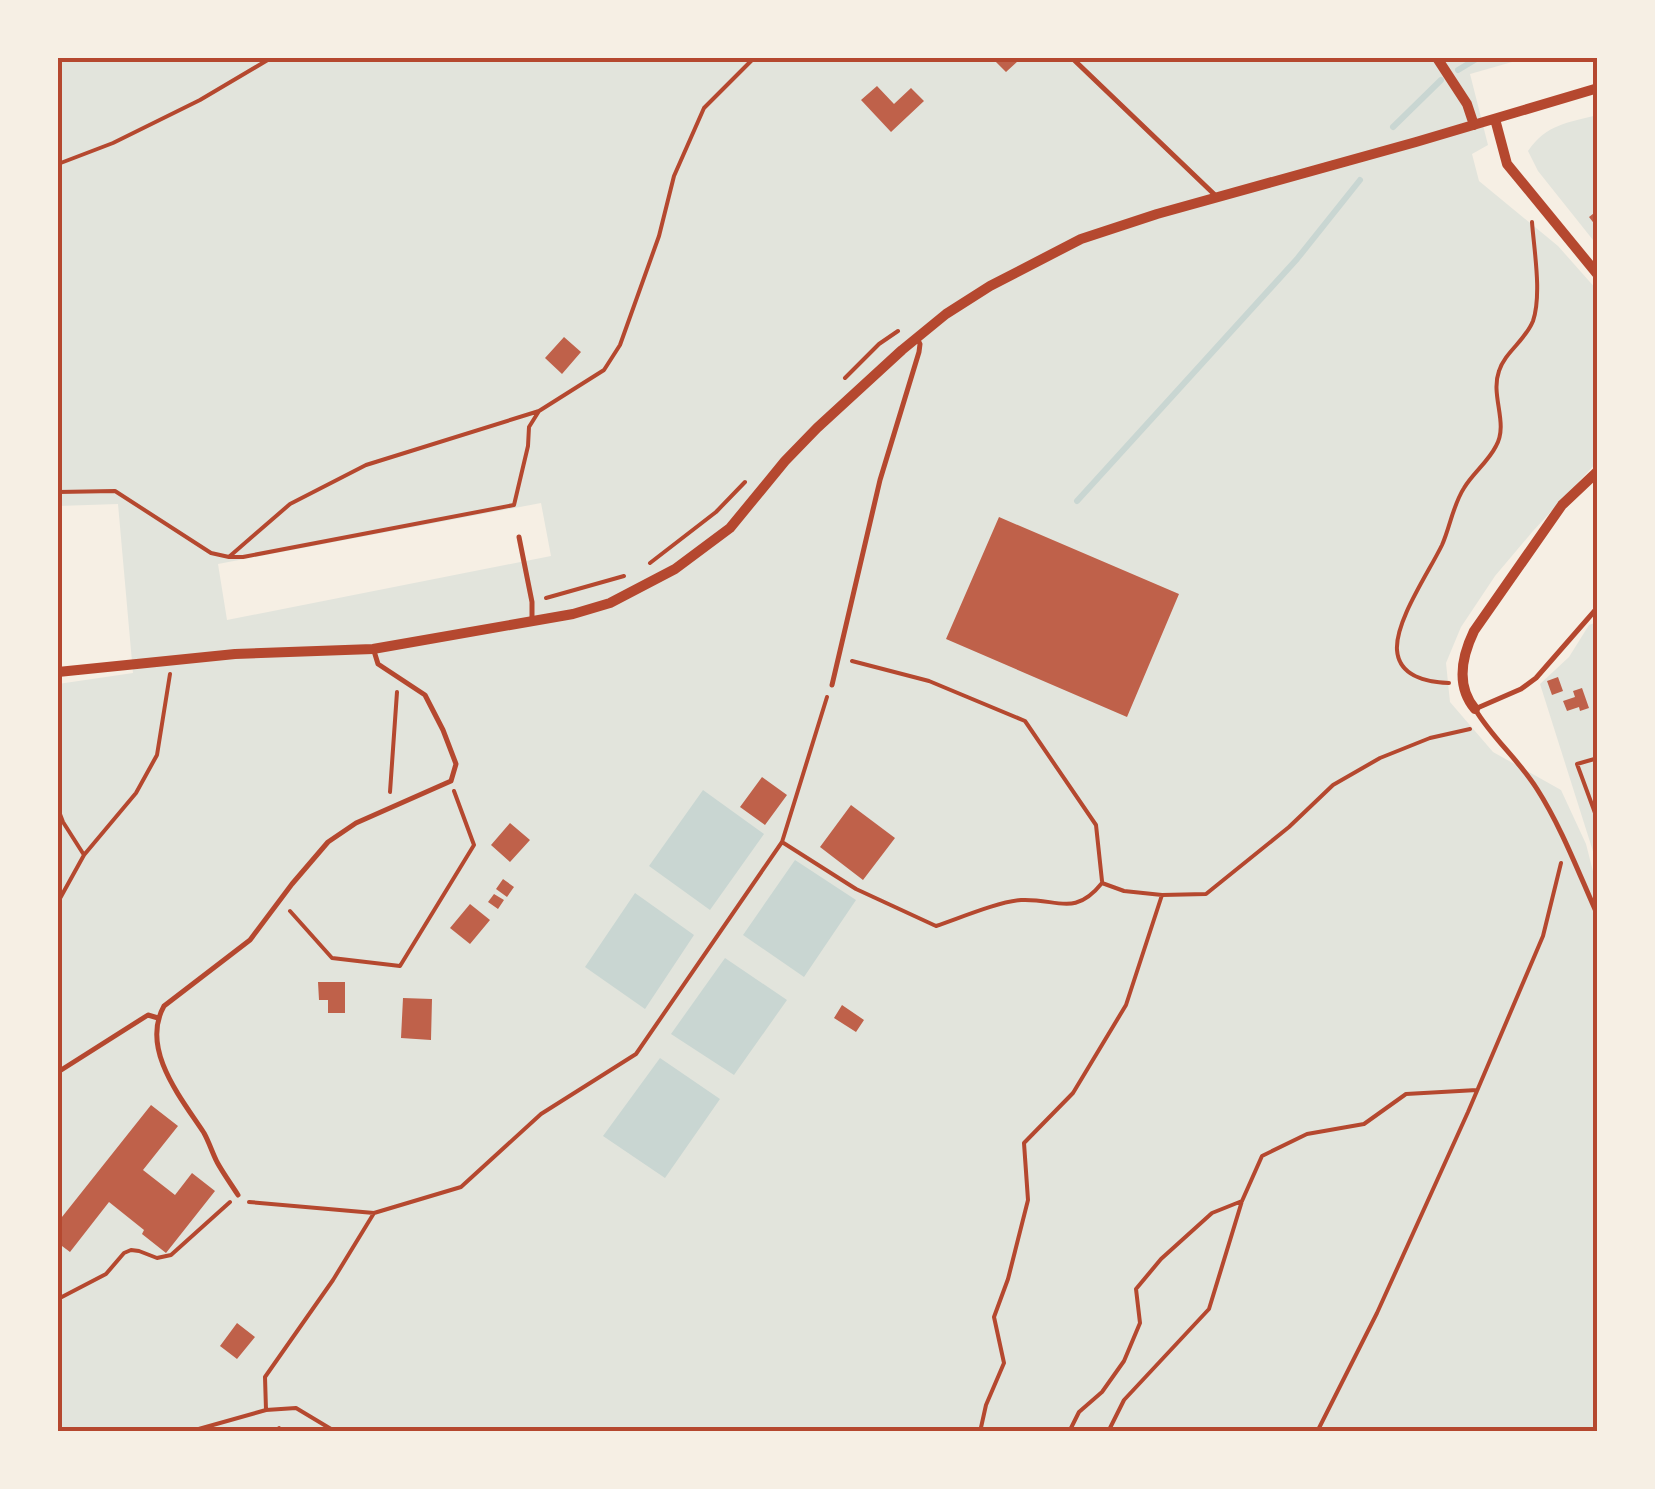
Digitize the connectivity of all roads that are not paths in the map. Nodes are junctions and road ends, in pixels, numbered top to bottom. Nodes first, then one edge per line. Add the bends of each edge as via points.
1 (1072, 58) edge
2 (1437, 58) edge
3 (1598, 88) edge
4 (1495, 119) junction
5 (1474, 125) junction
6 (1216, 196) junction
7 (1598, 275) edge
8 (916, 338) junction
9 (1598, 471) edge
10 (520, 537) dead end
11 (1598, 607) edge
12 (532, 620) junction
13 (373, 649) junction
14 (58, 672) edge
15 (832, 684) road end
16 (1474, 709) junction
17 (1598, 916) edge
18 (158, 1018) junction
19 (58, 1072) edge
20 (238, 1195) road end

1 - 6 lane
2 - 5 street
3 - 4 street
4 - 5 street
4 - 7 street via 1507,164
5 - 6 street
6 - 8 street via 1081,239 972,297
8 - 12 street via 817,428 730,528 675,569 610,603
8 - 15 lane via 919,352 880,480
9 - 16 street via 1562,505 1474,631 1464,652 1462,683
10 - 12 lane
11 - 16 lane via 1536,678
12 - 13 street
13 - 14 street via 235,654
13 - 18 lane via 378,664 424,695 456,764 451,781 328,842 250,940 164,1006
16 - 17 lane via 1536,788
18 - 19 lane via 148,1015
18 - 20 lane via 160,1055 174,1087

